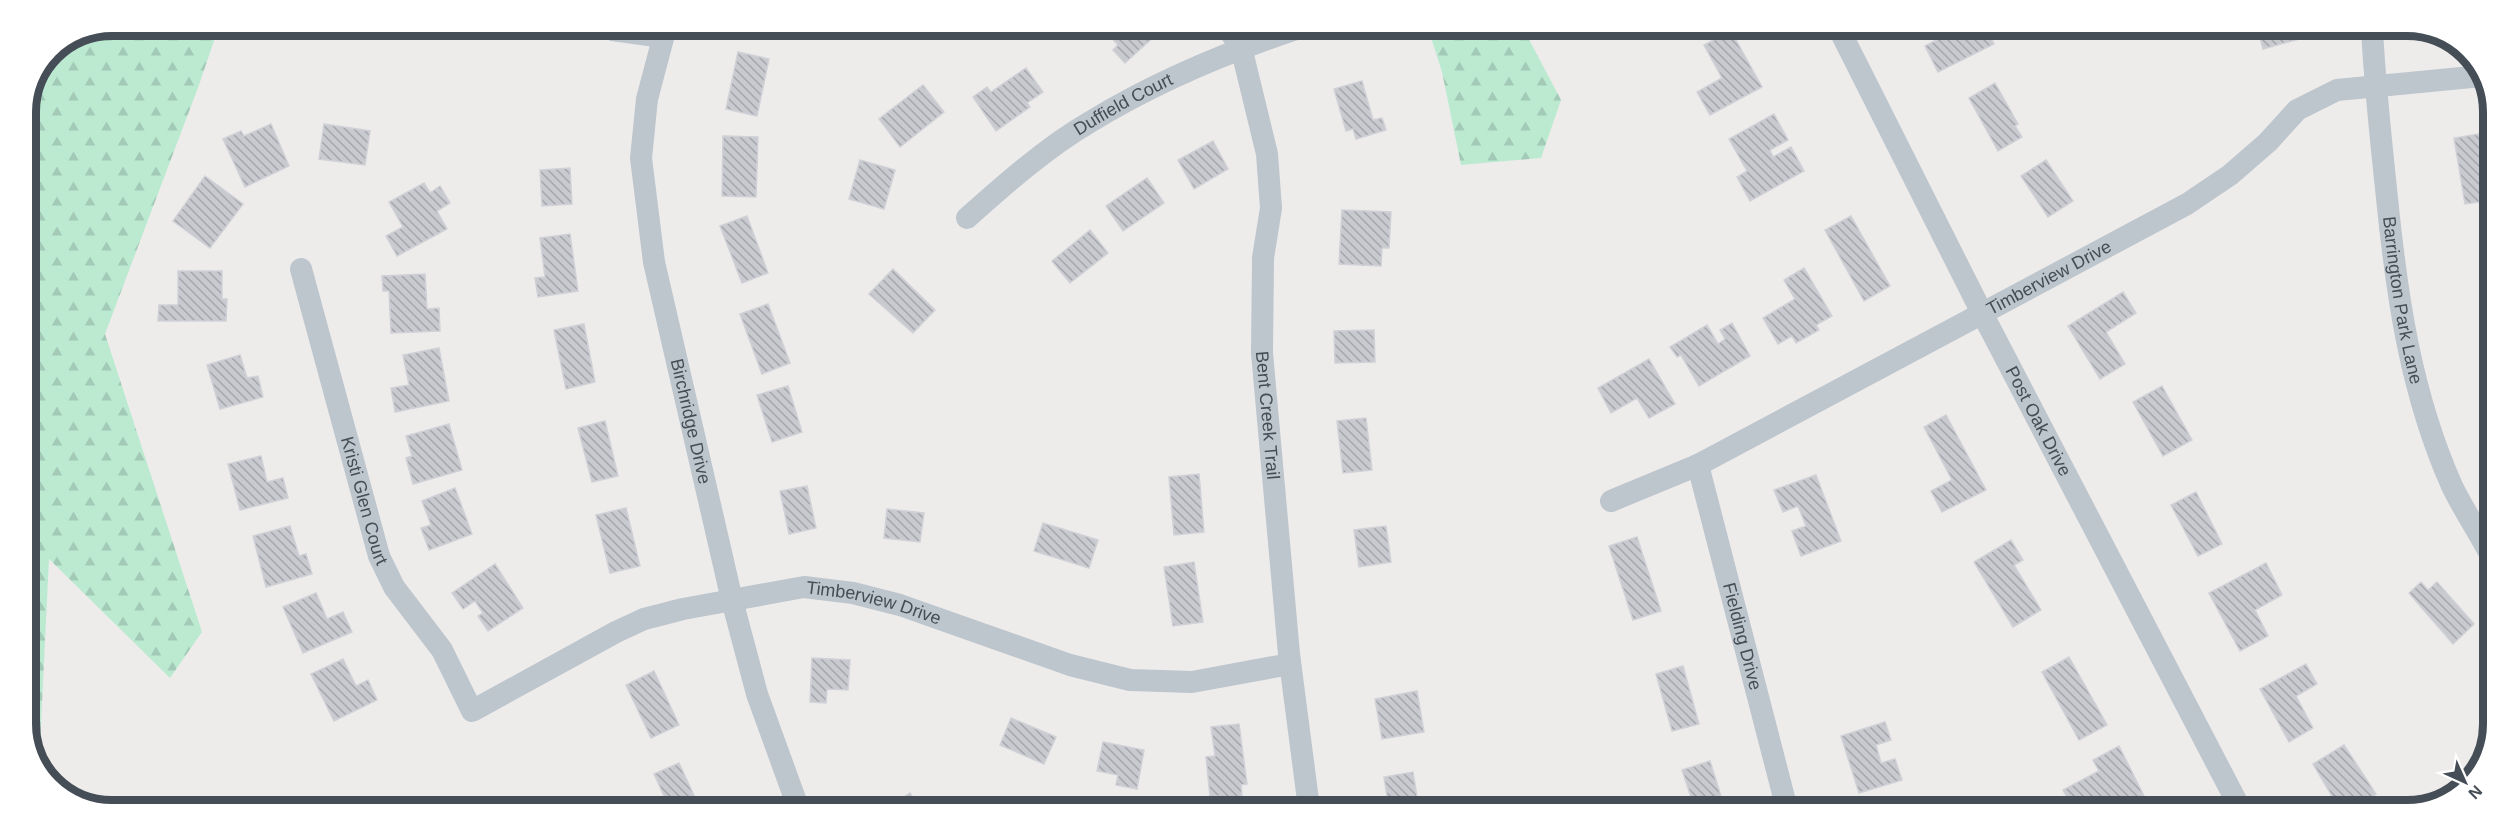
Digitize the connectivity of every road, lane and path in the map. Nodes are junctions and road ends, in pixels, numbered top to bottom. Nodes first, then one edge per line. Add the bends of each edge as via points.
1 (663, 36) edge
2 (1233, 36) edge
3 (1275, 36) edge
4 (1843, 36) edge
5 (2372, 36) edge
6 (1241, 47) junction
7 (2474, 77) edge
8 (2375, 85) junction
9 (967, 218) dead end
10 (301, 269) dead end
11 (1982, 313) junction
12 (1698, 465) junction
13 (1611, 501) dead end
14 (2483, 541) edge
15 (732, 600) junction
16 (1290, 663) junction
17 (472, 711) joint
18 (795, 800) edge
19 (1309, 800) edge
20 (1786, 800) edge
21 (2236, 800) edge

1 - 15 street, Birchridge Drive via 647,99 641,158 653,251
2 - 6 street, Bent Creek Trail
3 - 6 street, Duffield Court
4 - 11 street, Post Oak Drive
5 - 8 street, Barrington Park Lane
6 - 9 street, Duffield Court via 1088,123
6 - 16 street, Bent Creek Trail via 1267,154 1271,208 1263,258 1262,353
7 - 8 street, Timberview Drive
8 - 11 street, Timberview Drive via 2337,90 2298,110 2230,176 2187,204
8 - 14 street, Barrington Park Lane via 2396,292 2412,371 2430,431 2453,487
10 - 17 street, Kristi Glen Court via 379,556 394,587 447,658
11 - 12 street, Timberview Drive
11 - 21 street, Post Oak Drive
12 - 13 street, Timberview Drive
12 - 20 street, Fielding Drive
15 - 16 street, Timberview Drive via 804,587 853,593 900,605 1070,665 1130,680 1192,682
15 - 17 street, Timberview Drive via 644,619
15 - 18 street, Birchridge Drive via 757,694
16 - 19 street, Bent Creek Trail

